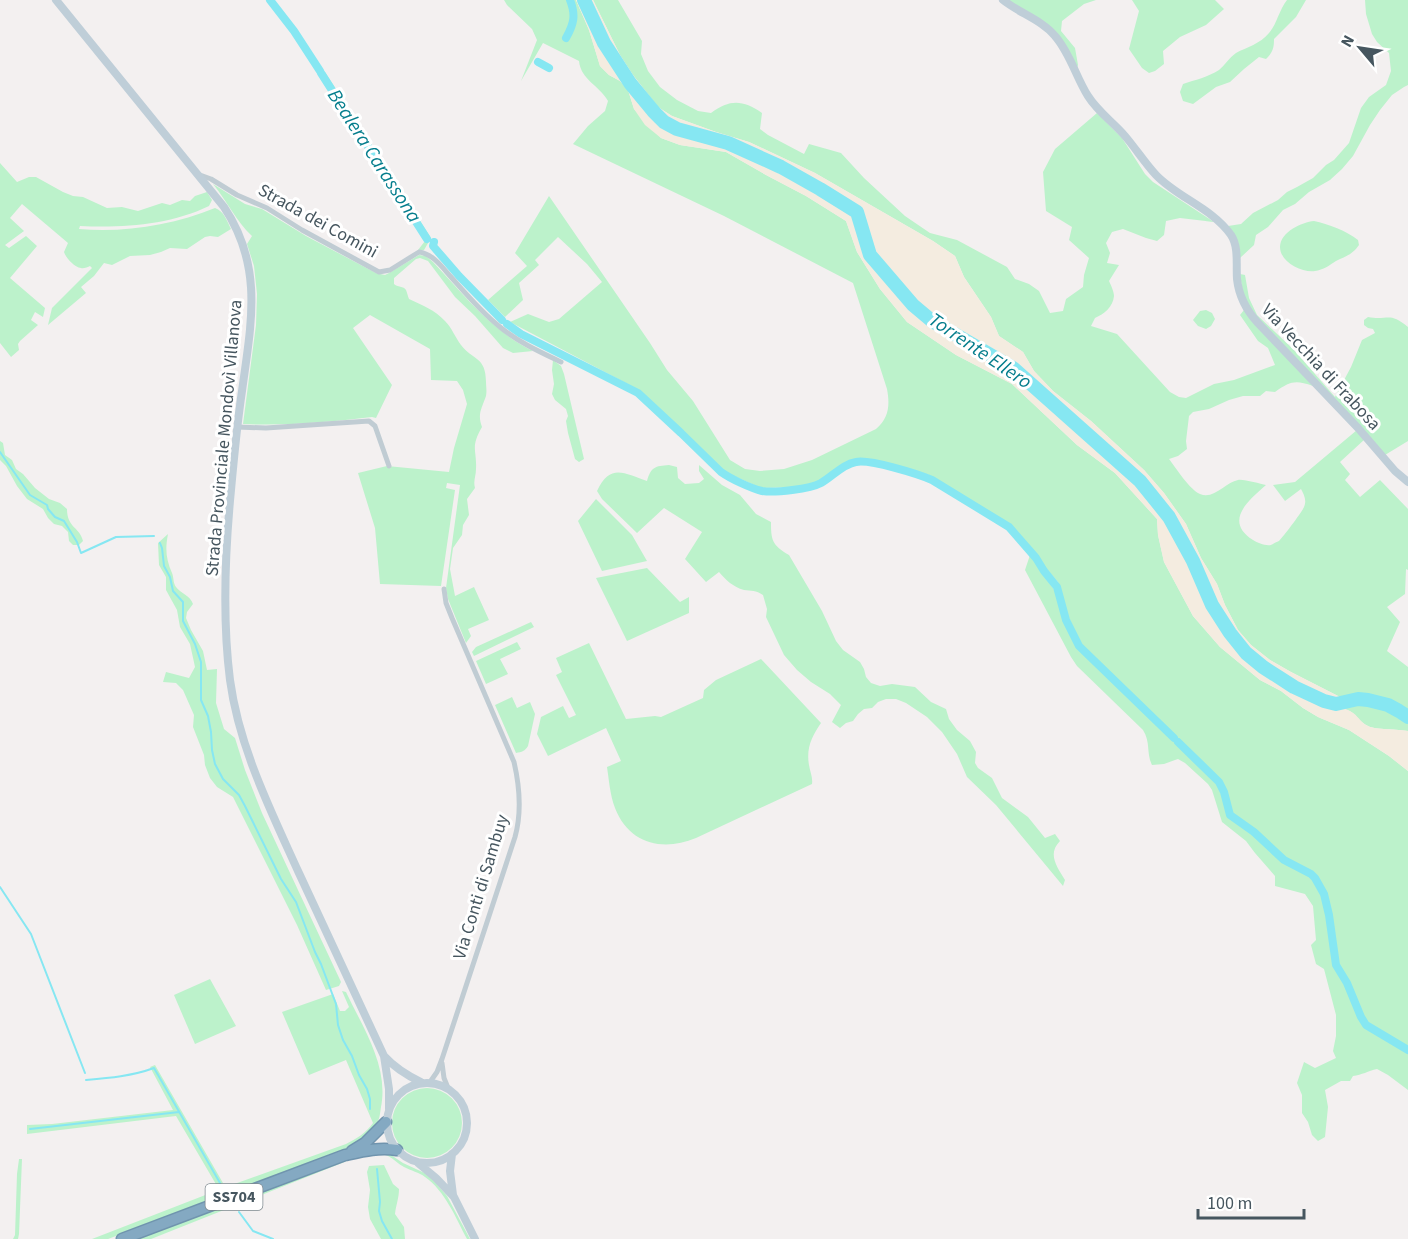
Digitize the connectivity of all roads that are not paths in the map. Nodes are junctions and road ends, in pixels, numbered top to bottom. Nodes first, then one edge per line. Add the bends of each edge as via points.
1 (56, 0) edge
2 (1003, 0) edge
3 (200, 175) junction
4 (561, 362) dead end
5 (237, 427) junction
6 (389, 466) dead end
7 (1408, 482) edge
8 (444, 589) dead end
9 (384, 1056) junction
10 (442, 1059) junction
11 (421, 1082) junction
12 (430, 1082) junction
13 (448, 1088) junction
14 (389, 1109) junction
15 (386, 1122) junction
16 (397, 1150) junction
17 (452, 1154) junction
18 (345, 1155) junction
19 (416, 1162) junction
20 (454, 1197) junction
21 (122, 1239) edge
22 (476, 1239) edge

1 - 3 main road, Strada Provinciale Mondovì Villanova
2 - 7 main road, Via Vecchia di Frabosa via 1055,36 1091,100 1159,178 1228,231 1236,247 1238,284 1247,309
3 - 4 street, Strada dei Comini via 379,272 390,270 419,252 428,255 499,327
3 - 5 main road, Strada Provinciale Mondovì Villanova via 231,217 252,282 252,312
5 - 6 street via 369,421 375,426
5 - 9 main road, Strada Provinciale Mondovì Villanova via 226,567 227,655 234,705 265,798
8 - 10 street, Via Conti di Sambuy via 452,618 512,755 520,807 517,829
9 - 11 main road, Strada Provinciale Mondovì Villanova via 394,1067
9 - 14 main road, Strada Provinciale Mondovì Villanova
10 - 12 street, Via Conti di Sambuy
10 - 13 street, Via Conti di Sambuy
11 - 12 main road
11 - 14 main road via 400,1092
12 - 13 main road
13 - 17 main road via 459,1098 467,1121 465,1135
14 - 15 main road
15 - 16 main road
15 - 18 highway, SS704 via 365,1143
16 - 18 highway, SS704
16 - 19 main road
17 - 19 main road via 438,1162
17 - 20 main road
18 - 21 highway, SS704
19 - 20 main road
20 - 22 main road

